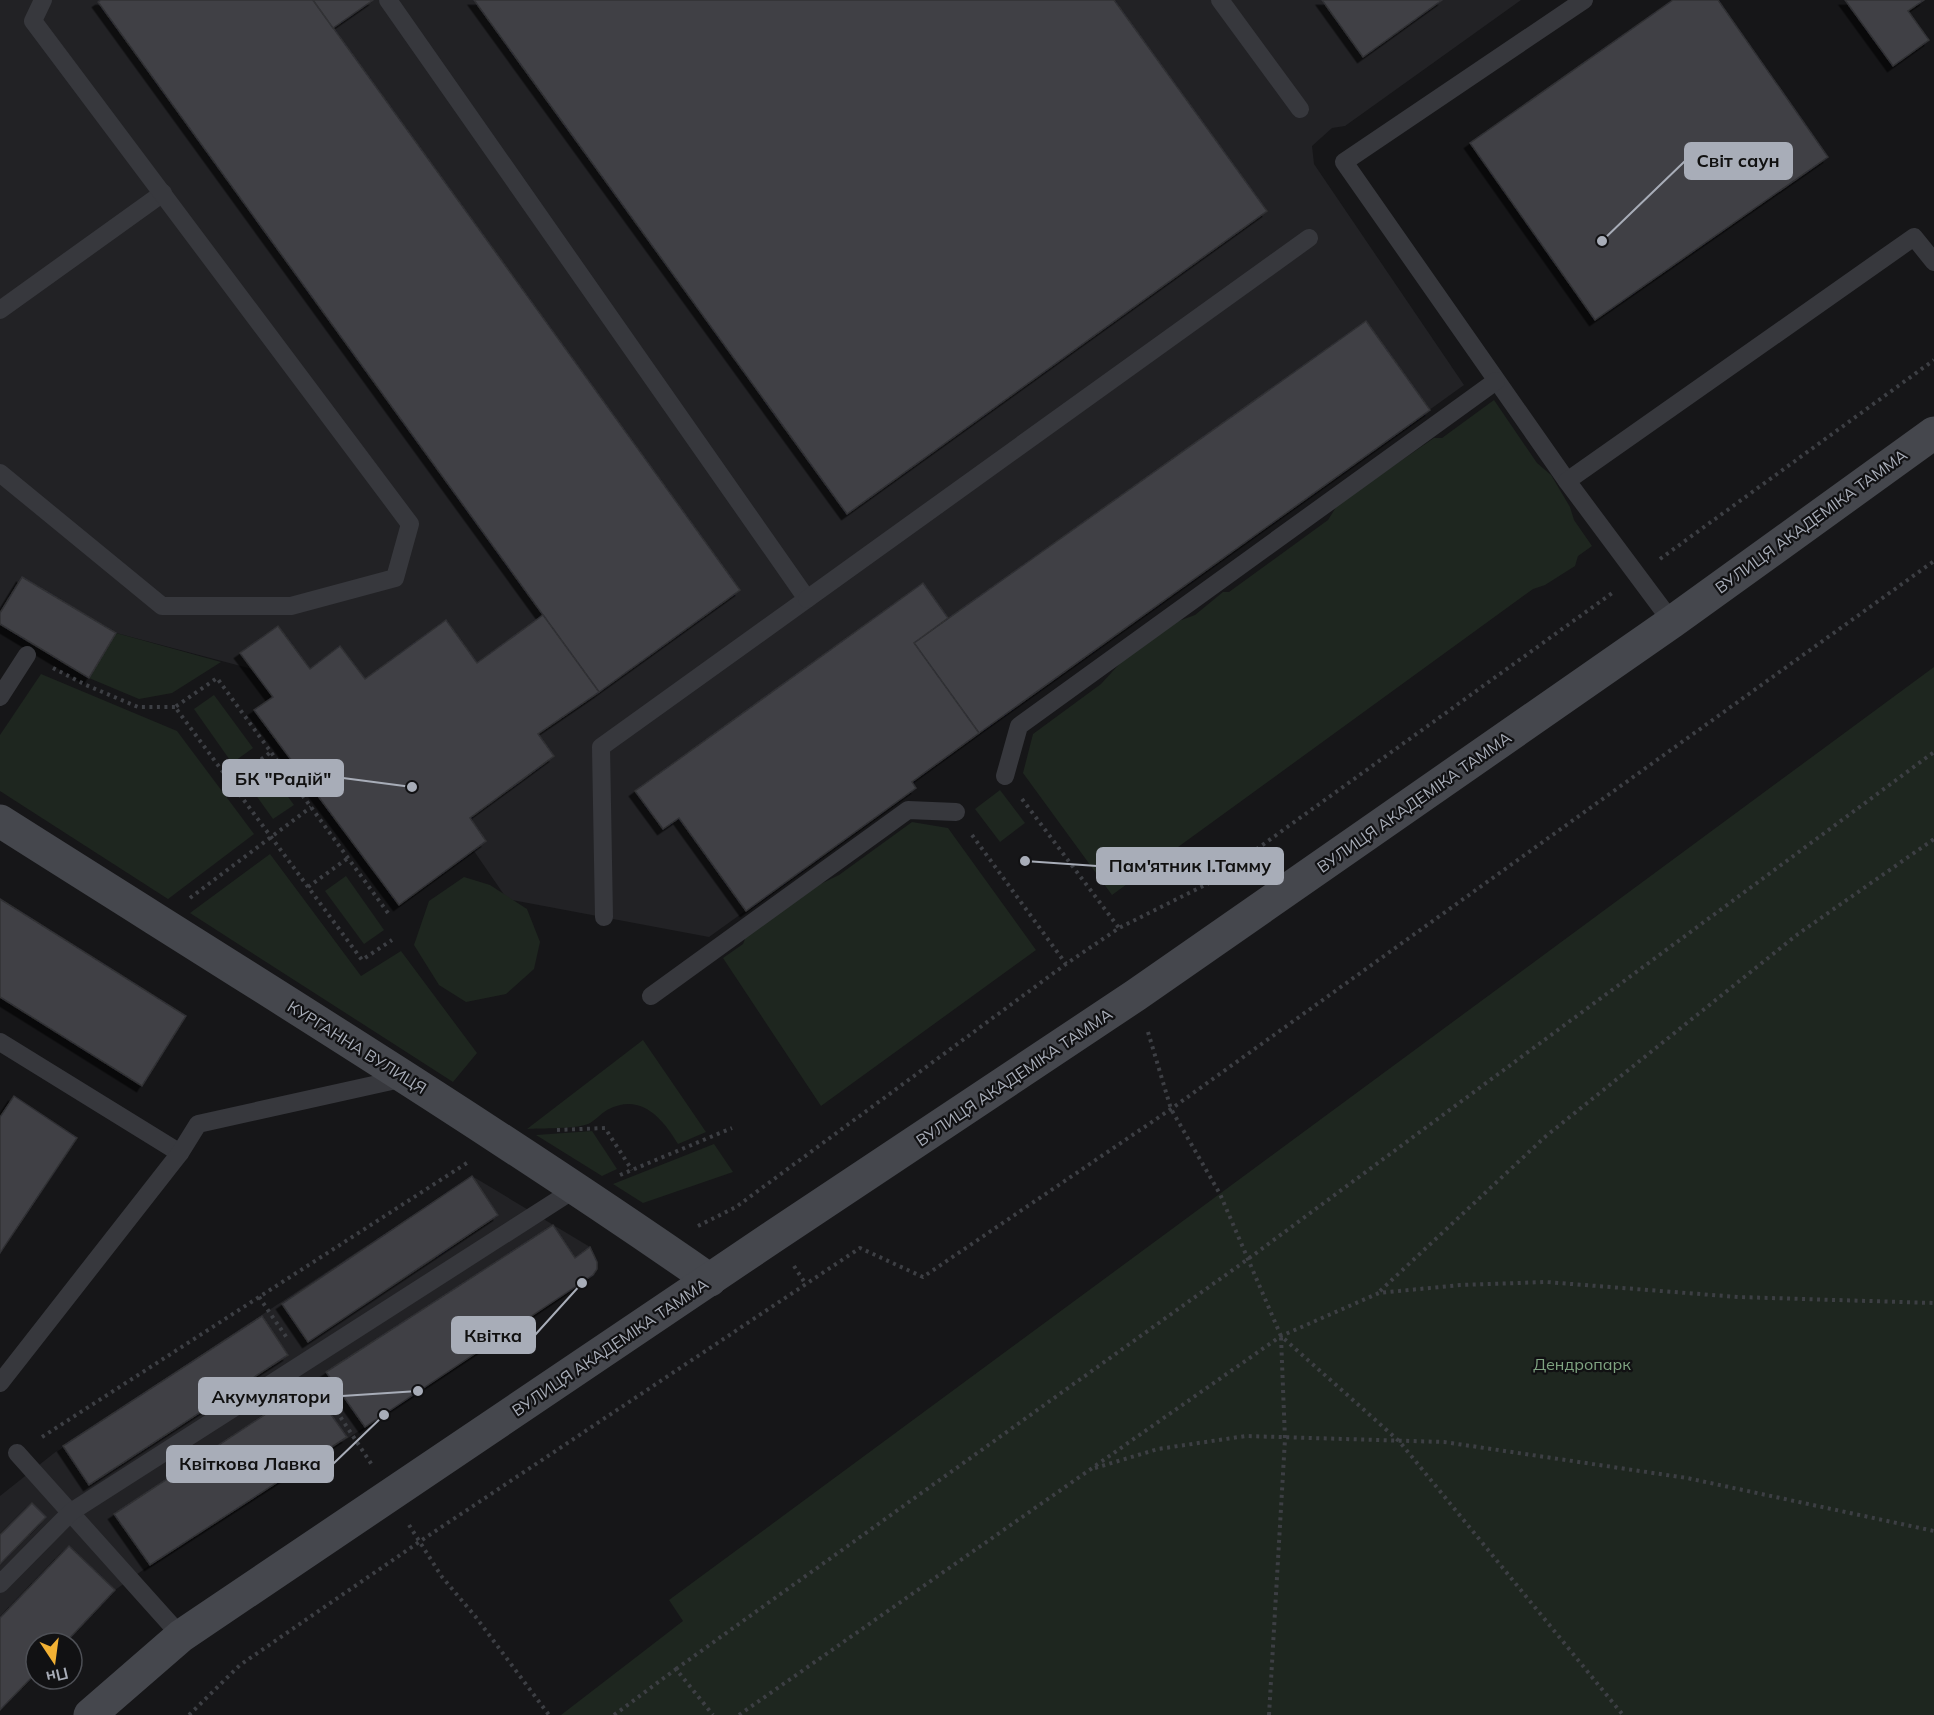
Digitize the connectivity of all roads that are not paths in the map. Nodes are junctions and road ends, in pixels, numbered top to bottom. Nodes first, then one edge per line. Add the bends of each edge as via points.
1 (43, 0) edge
2 (388, 0) edge
3 (1220, 0) edge
4 (1584, 0) edge
5 (1300, 110) dead end
6 (163, 194) junction
7 (1309, 238) dead end
8 (1934, 262) edge
9 (0, 310) edge
10 (1496, 381) junction
11 (1934, 433) edge
12 (0, 473) edge
13 (1567, 481) junction
14 (807, 599) junction
15 (1672, 622) junction
16 (27, 656) road end
17 (0, 697) edge
18 (1005, 776) road end
19 (956, 812) road end
20 (0, 821) edge
21 (603, 917) dead end
22 (651, 996) dead end
23 (1, 1046) edge
24 (406, 1078) junction
25 (180, 1153) junction
26 (575, 1188) junction
27 (710, 1280) junction
28 (0, 1383) edge
29 (17, 1453) road end
30 (70, 1512) junction
31 (0, 1584) edge
32 (181, 1636) junction
33 (90, 1715) edge

1 - 6 lane via 33,21
2 - 14 lane
3 - 5 lane
4 - 10 lane via 1344,162
6 - 9 lane
6 - 12 lane via 410,524 394,578 291,606 162,606
7 - 14 lane
8 - 13 lane via 1914,237
10 - 13 lane
10 - 18 lane via 1018,726
11 - 15 main road, ВУЛИЦЯ АКАДЕМІКА ТАММА
13 - 15 lane
14 - 21 lane via 601,747
15 - 27 main road, ВУЛИЦЯ АКАДЕМІКА ТАММА via 1136,995
16 - 17 lane
19 - 22 lane via 908,810
20 - 24 main road, КУРГАННА ВУЛИЦЯ
23 - 25 lane
24 - 25 lane via 198,1124
24 - 26 main road, КУРГАННА ВУЛИЦЯ
25 - 28 lane
26 - 27 main road, КУРГАННА ВУЛИЦЯ
26 - 30 lane
27 - 32 main road, ВУЛИЦЯ АКАДЕМІКА ТАММА
29 - 30 lane
30 - 31 lane
30 - 32 lane
32 - 33 main road, ВУЛИЦЯ АКАДЕМІКА ТАММА

